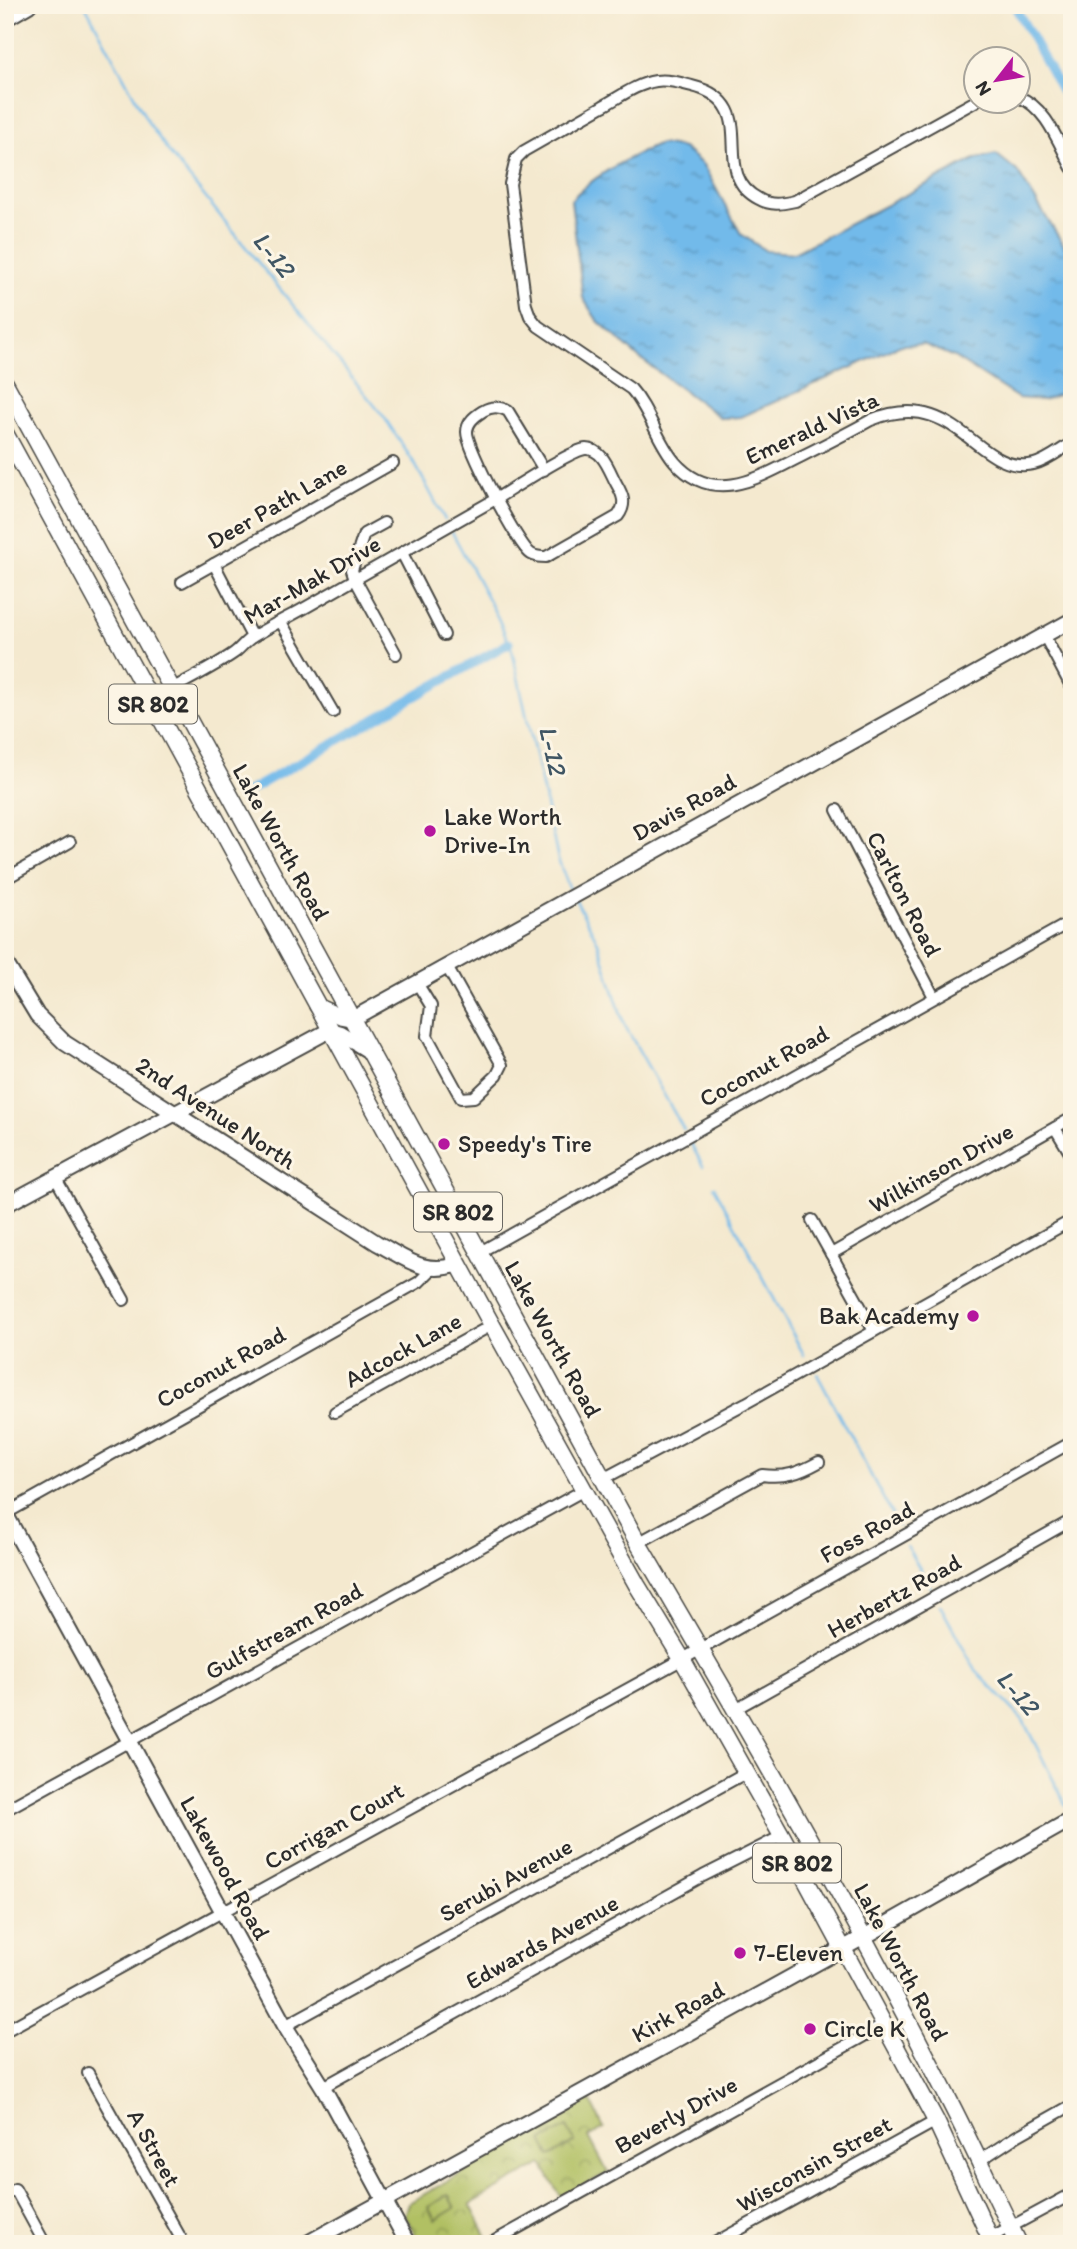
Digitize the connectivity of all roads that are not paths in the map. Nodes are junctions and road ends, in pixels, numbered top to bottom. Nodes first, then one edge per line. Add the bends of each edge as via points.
1 (29, 5) edge
2 (5, 19) edge
3 (1032, 105) edge
4 (962, 108) edge
5 (1071, 164) edge
6 (6, 384) edge
7 (5, 433) edge
8 (1072, 443) edge
9 (393, 463) dead end
10 (544, 470) junction
11 (40, 498) junction
12 (496, 499) junction
13 (384, 523) dead end
14 (95, 549) junction
15 (402, 553) junction
16 (214, 564) junction
17 (355, 579) junction
18 (182, 582) dead end
19 (1072, 620) edge
20 (281, 622) junction
21 (444, 635) dead end
22 (1044, 635) junction
23 (252, 637) junction
24 (396, 654) dead end
25 (172, 688) junction
26 (1072, 688) edge
27 (150, 700) junction
28 (332, 712) dead end
29 (837, 810) dead end
30 (70, 842) dead end
31 (5, 879) edge
32 (1072, 921) edge
33 (5, 962) edge
34 (447, 967) junction
35 (417, 983) junction
36 (934, 997) junction
37 (317, 1006) junction
38 (352, 1019) junction
39 (330, 1030) junction
40 (369, 1051) junction
41 (173, 1114) junction
42 (1072, 1118) edge
43 (1055, 1128) junction
44 (1072, 1156) edge
45 (55, 1177) junction
46 (425, 1201) junction
47 (5, 1205) edge
48 (812, 1220) dead end
49 (1072, 1220) edge
50 (480, 1252) junction
51 (831, 1254) junction
52 (459, 1264) junction
53 (432, 1269) junction
54 (124, 1300) dead end
55 (511, 1309) junction
56 (492, 1325) junction
57 (874, 1331) junction
58 (335, 1412) dead end
59 (550, 1429) junction
60 (1072, 1442) edge
61 (819, 1462) dead end
62 (603, 1479) junction
63 (584, 1490) junction
64 (5, 1513) edge
65 (1072, 1520) edge
66 (638, 1543) junction
67 (701, 1650) junction
68 (682, 1658) junction
69 (737, 1708) junction
70 (130, 1741) junction
71 (747, 1772) junction
72 (5, 1810) edge
73 (1072, 1819) edge
74 (782, 1836) junction
75 (223, 1911) junction
76 (862, 1938) junction
77 (842, 1949) junction
78 (884, 2025) junction
79 (285, 2026) junction
80 (5, 2031) edge
81 (88, 2073) dead end
82 (323, 2087) junction
83 (1072, 2105) edge
84 (936, 2121) junction
85 (979, 2161) junction
86 (1072, 2194) edge
87 (5, 2195) edge
88 (385, 2200) junction
89 (1011, 2227) junction
90 (991, 2241) edge
91 (45, 2244) edge
92 (184, 2244) edge
93 (306, 2244) edge
94 (408, 2244) edge
95 (489, 2244) edge
96 (713, 2244) edge
97 (1019, 2244) edge

1 - 2 street
3 - 5 street via 1044,117
4 - 8 street, Emerald Vista via 780,205 750,195 740,184 735,172 733,124 721,100 700,88 667,80 639,85 516,159 510,184 526,305 538,326 631,389 673,461 703,482 734,486 757,480 872,420 904,411 943,420 1003,462 1037,463
6 - 14 main road, Lake Worth Road / SR 802
7 - 11 main road, Lake Worth Road / SR 802
9 - 16 street, Deer Path Lane
10 - 12 street, Mar-Mak Drive
10 - 12 street via 508,411 497,406 485,410 469,423 467,435
10 - 12 street, Mar-Mak Drive via 583,449 595,451 624,506 618,516 546,557 534,556 525,548
11 - 14 main road via 52,499 83,547
11 - 27 main road, Lake Worth Road / SR 802
12 - 15 street, Mar-Mak Drive
13 - 17 street via 364,534 352,570
14 - 25 main road, Lake Worth Road / SR 802
15 - 17 street, Mar-Mak Drive
15 - 21 street
16 - 18 street, Deer Path Lane
16 - 23 street
17 - 20 street, Mar-Mak Drive
17 - 24 street
19 - 22 street, Davis Road
20 - 23 street, Mar-Mak Drive
20 - 28 street
22 - 26 street
22 - 34 street, Davis Road
23 - 25 street, Mar-Mak Drive via 234,653
25 - 27 street, Mar-Mak Drive
25 - 38 main road, Lake Worth Road / SR 802
27 - 37 main road, Lake Worth Road / SR 802
29 - 36 street, Carlton Road
30 - 31 street
32 - 36 street, Coconut Road
33 - 41 street, 2nd Avenue North via 49,1029
34 - 35 street, Davis Road
34 - 35 street via 502,1065 474,1097 461,1098 427,1036 431,1006
35 - 38 street, Davis Road
36 - 50 street, Coconut Road
37 - 38 street
37 - 39 main road, Lake Worth Road / SR 802
38 - 40 main road, Lake Worth Road / SR 802
39 - 40 street
39 - 41 street
39 - 46 main road, Lake Worth Road / SR 802
40 - 50 main road, Lake Worth Road / SR 802
41 - 45 street
41 - 53 street, 2nd Avenue North via 377,1242
42 - 43 street, Wilkinson Drive
43 - 44 street
43 - 51 street, Wilkinson Drive
45 - 47 street
45 - 54 street
46 - 50 main road via 444,1219 467,1255
46 - 52 main road, Lake Worth Road / SR 802
48 - 51 street
49 - 57 street
50 - 55 main road, Lake Worth Road / SR 802
51 - 57 street
52 - 53 street, Coconut Road
52 - 55 main road via 475,1266 495,1298
52 - 56 main road, Lake Worth Road / SR 802
53 - 64 street, Coconut Road via 421,1282
55 - 62 main road, Lake Worth Road / SR 802
56 - 58 street, Adcock Lane
56 - 59 main road, Lake Worth Road / SR 802
57 - 62 street
59 - 62 main road via 562,1430 584,1472
59 - 63 main road, Lake Worth Road / SR 802
60 - 67 street, Foss Road
61 - 66 street via 796,1474 762,1475
62 - 66 main road, Lake Worth Road / SR 802
63 - 66 main road via 603,1500 624,1538
63 - 68 main road, Lake Worth Road / SR 802
63 - 70 street, Gulfstream Road
64 - 70 street, Lakewood Road
65 - 69 street, Herbertz Road
66 - 67 main road, Lake Worth Road / SR 802
67 - 68 street, Foss Road
67 - 69 main road, Lake Worth Road / SR 802
68 - 71 main road, Lake Worth Road / SR 802
68 - 75 street, Corrigan Court
69 - 76 main road, Lake Worth Road / SR 802
70 - 72 street, Gulfstream Road
70 - 75 street, Lakewood Road
71 - 74 main road, Lake Worth Road / SR 802
71 - 79 street, Serubi Avenue
73 - 76 street, Kirk Road
74 - 77 main road, Lake Worth Road / SR 802
74 - 82 street, Edwards Avenue
75 - 79 street, Lakewood Road
75 - 80 street, Corrigan Court
76 - 77 street, Kirk Road
76 - 85 main road, Lake Worth Road / SR 802
77 - 78 main road, Lake Worth Road / SR 802
77 - 88 street, Kirk Road
78 - 84 main road, Lake Worth Road / SR 802
78 - 95 street, Beverly Drive
79 - 82 street, Lakewood Road
81 - 92 street, A Street
82 - 88 street, Lakewood Road
83 - 85 street
84 - 90 main road, Lake Worth Road / SR 802
84 - 96 street, Wisconsin Street
85 - 89 main road, Lake Worth Road / SR 802
86 - 89 street
87 - 91 street via 15,2189
88 - 93 street, Kirk Road
88 - 94 street, Lakewood Road
89 - 90 street
89 - 97 main road, Lake Worth Road / SR 802

